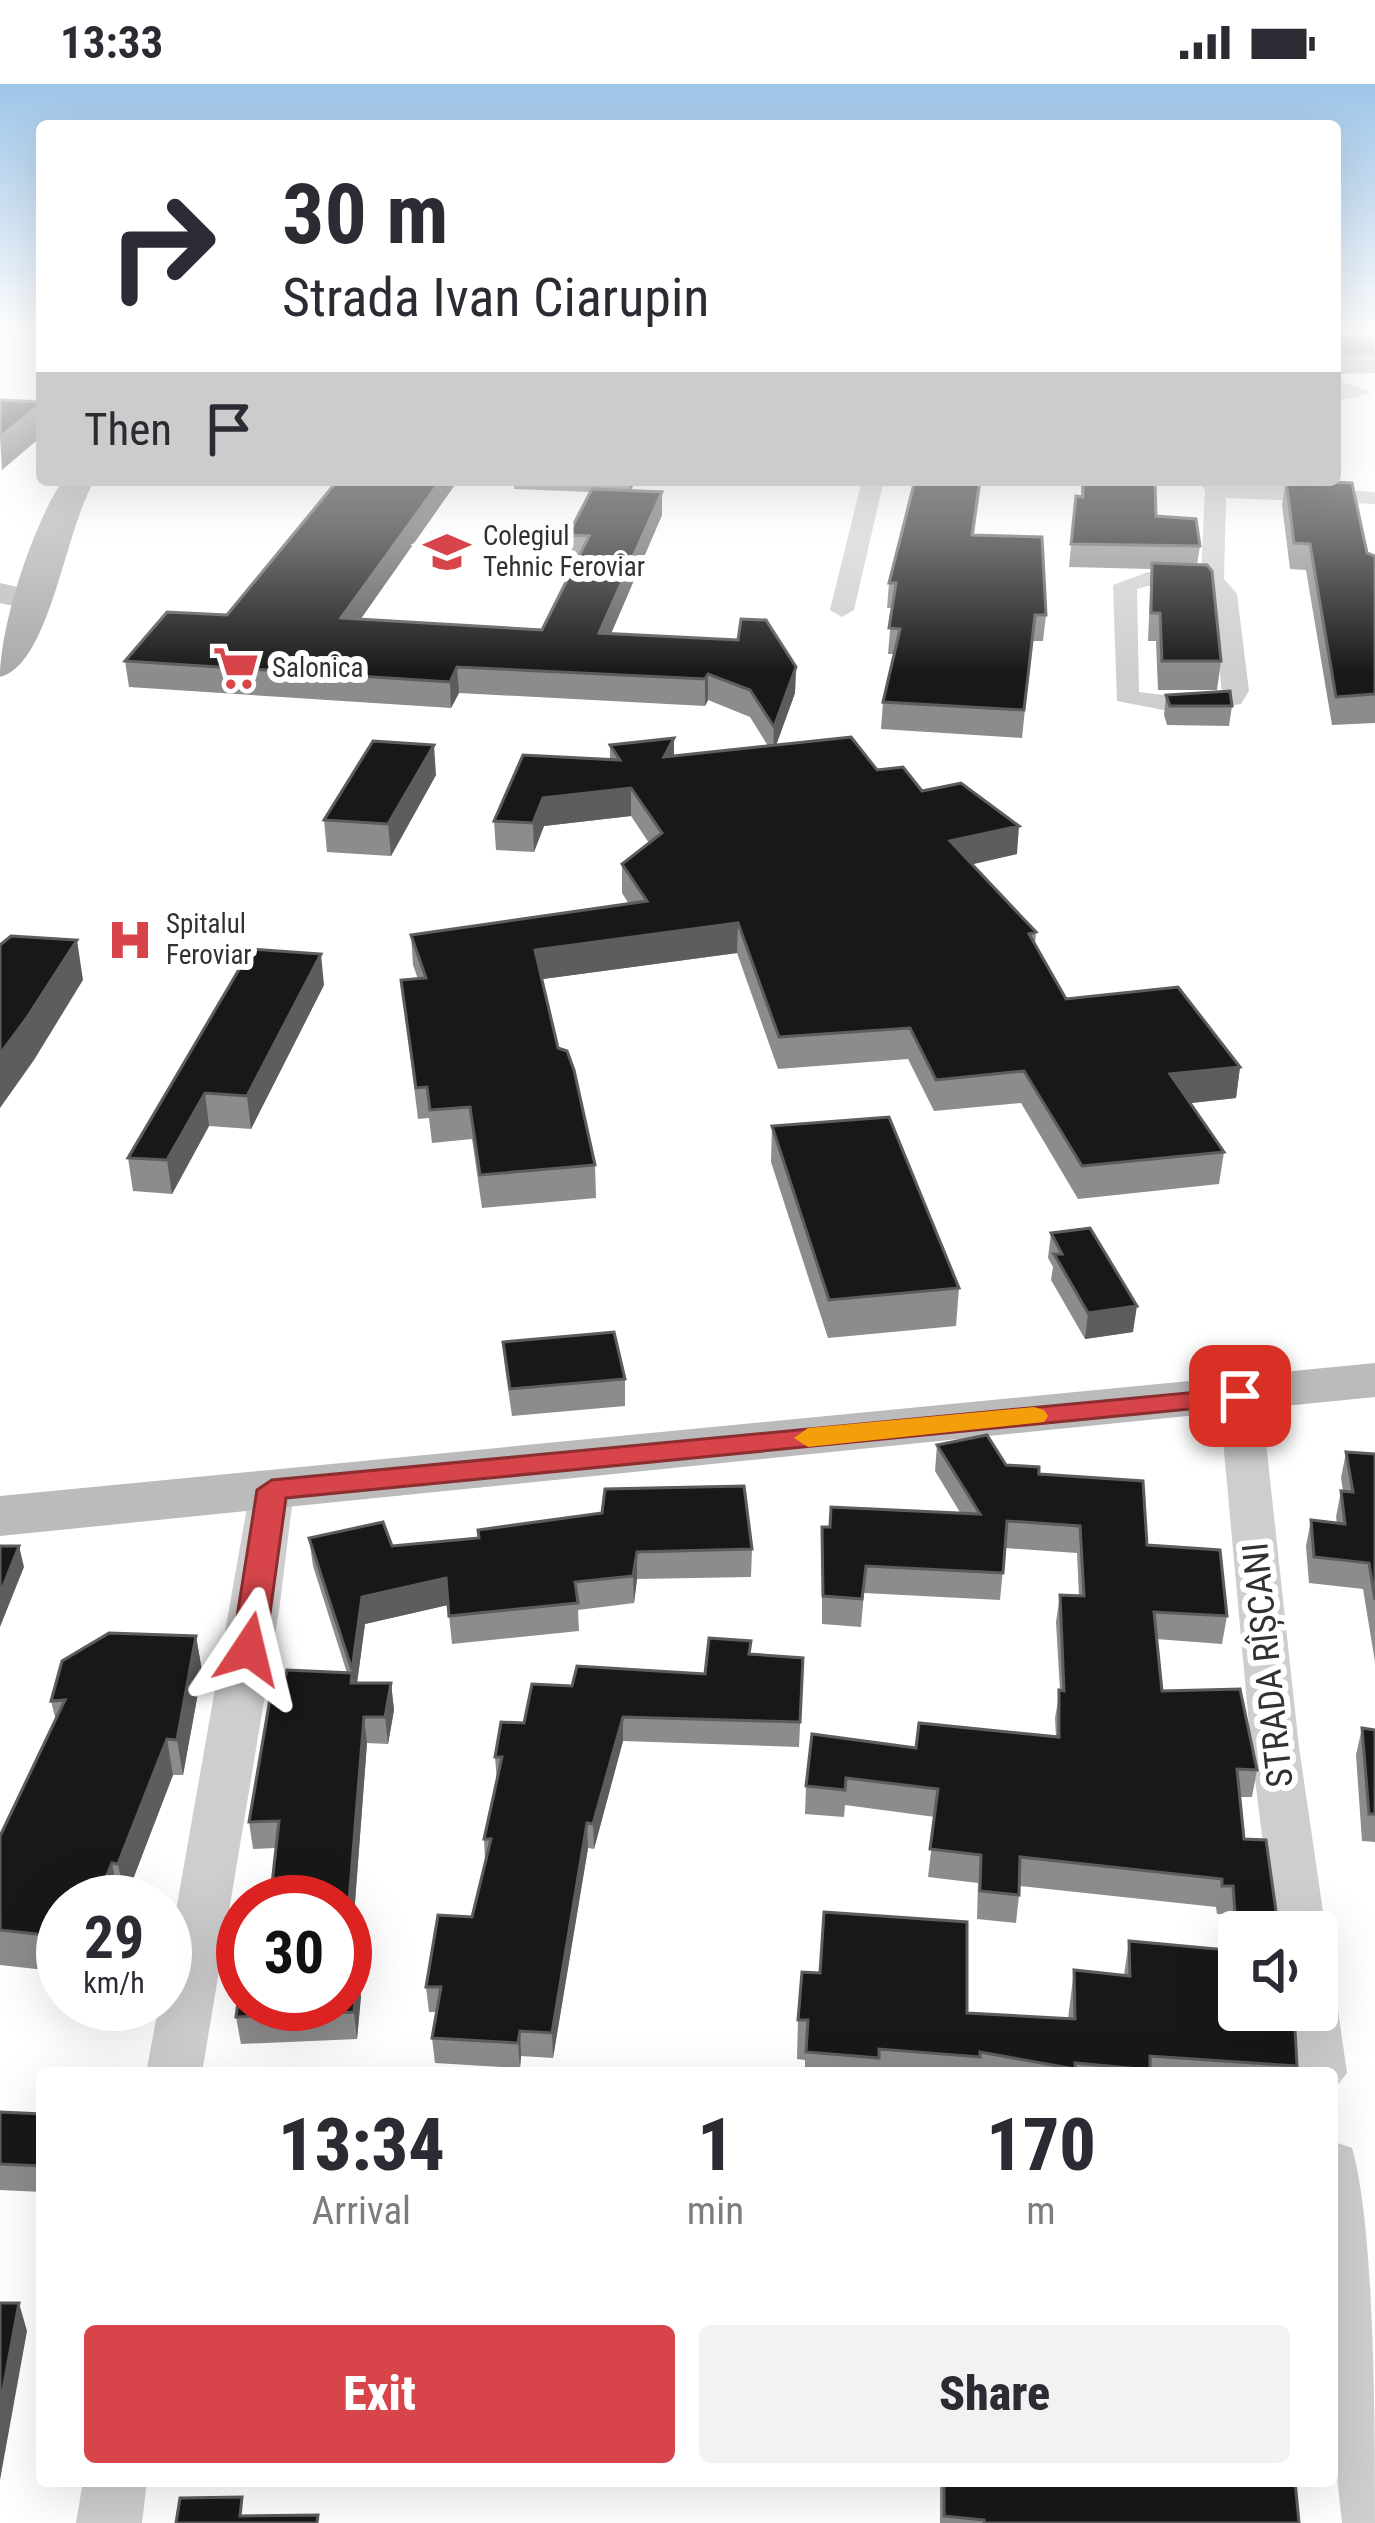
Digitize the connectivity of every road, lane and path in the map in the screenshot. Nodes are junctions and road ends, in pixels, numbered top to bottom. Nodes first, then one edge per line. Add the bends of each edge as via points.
1 (76, 486) edge
2 (872, 486) edge
3 (1213, 486) edge
4 (1375, 498) edge
5 (1212, 581) junction
6 (0, 593) edge
7 (36, 601) junction
8 (842, 610) dead end
9 (0, 665) edge
10 (1375, 1380) edge
11 (1240, 1396) junction
12 (272, 1490) junction
13 (0, 1516) edge
14 (1297, 1911) edge
15 (1314, 2031) edge
16 (175, 2067) edge
17 (1318, 2067) edge
18 (1344, 2193) edge
19 (114, 2487) edge
20 (109, 2523) edge
21 (1375, 2523) edge

1 - 7 main road via 54,524
2 - 8 street
3 - 4 street
3 - 5 street
5 - 5 street via 1225,595 1232,699 1126,696 1125,585
6 - 7 street
7 - 9 main road via 24,637
10 - 11 street
11 - 12 street
11 - 14 street, STRADA RÎȘCANI
12 - 13 street
12 - 16 street
15 - 17 street
18 - 21 street
19 - 20 street

